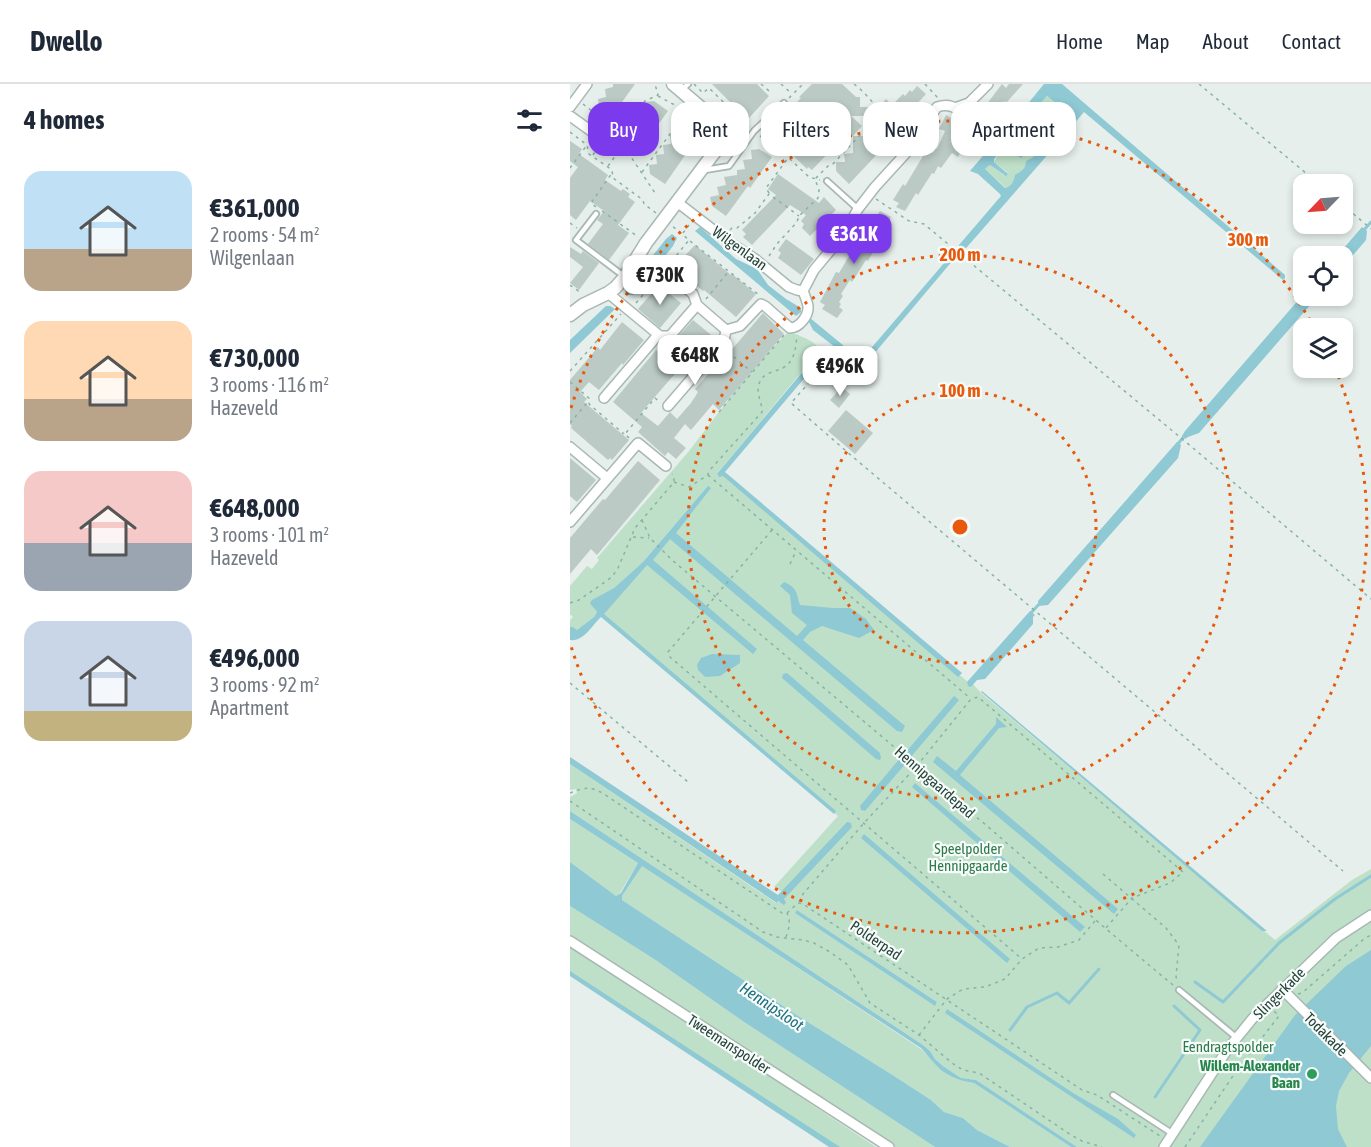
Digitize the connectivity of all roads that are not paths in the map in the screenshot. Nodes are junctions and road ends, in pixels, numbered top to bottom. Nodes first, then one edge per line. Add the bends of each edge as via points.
1 (587, 84) edge
2 (988, 84) edge
3 (681, 86) edge
4 (970, 102) edge
5 (570, 108) edge
6 (570, 116) edge
7 (761, 125) edge
8 (588, 129) edge
9 (903, 156) edge
10 (702, 171) junction
11 (827, 181) dead end
12 (677, 202) junction
13 (858, 209) junction
14 (596, 214) dead end
15 (671, 275) dead end
16 (625, 277) junction
17 (803, 291) junction
18 (608, 293) junction
19 (698, 306) junction
20 (570, 315) edge
21 (726, 330) junction
22 (656, 337) junction
23 (604, 398) dead end
24 (668, 406) road end
25 (570, 447) edge
26 (666, 466) road end
27 (607, 478) junction
28 (570, 522) edge
29 (1371, 915) edge
30 (570, 941) edge
31 (1179, 990) road end
32 (1282, 990) junction
33 (1237, 1038) junction
34 (1371, 1078) edge
35 (1113, 1095) dead end
36 (1168, 1141) edge
37 (889, 1147) edge

1 - 5 street
2 - 4 street
3 - 10 street via 723,129 721,146
6 - 8 street
7 - 10 lane via 729,166
9 - 13 street
10 - 12 street
11 - 13 lane
12 - 16 street
12 - 17 street, Wilgenlaan via 789,287
13 - 17 street
14 - 16 lane via 576,240
15 - 19 street via 693,294
16 - 18 street
17 - 21 street via 808,310 794,326 760,304 740,326
18 - 20 street
18 - 22 street
19 - 21 street
19 - 22 street via 670,336
21 - 24 street via 724,341
22 - 23 street
25 - 27 street
26 - 27 street via 638,443
27 - 28 street
29 - 32 street, Slingerkade via 1336,938
30 - 37 street, Tweemanspolder
31 - 33 lane
32 - 33 street, Slingerkade
32 - 34 street, Todakade
33 - 36 street, Slingerkade
35 - 36 lane

